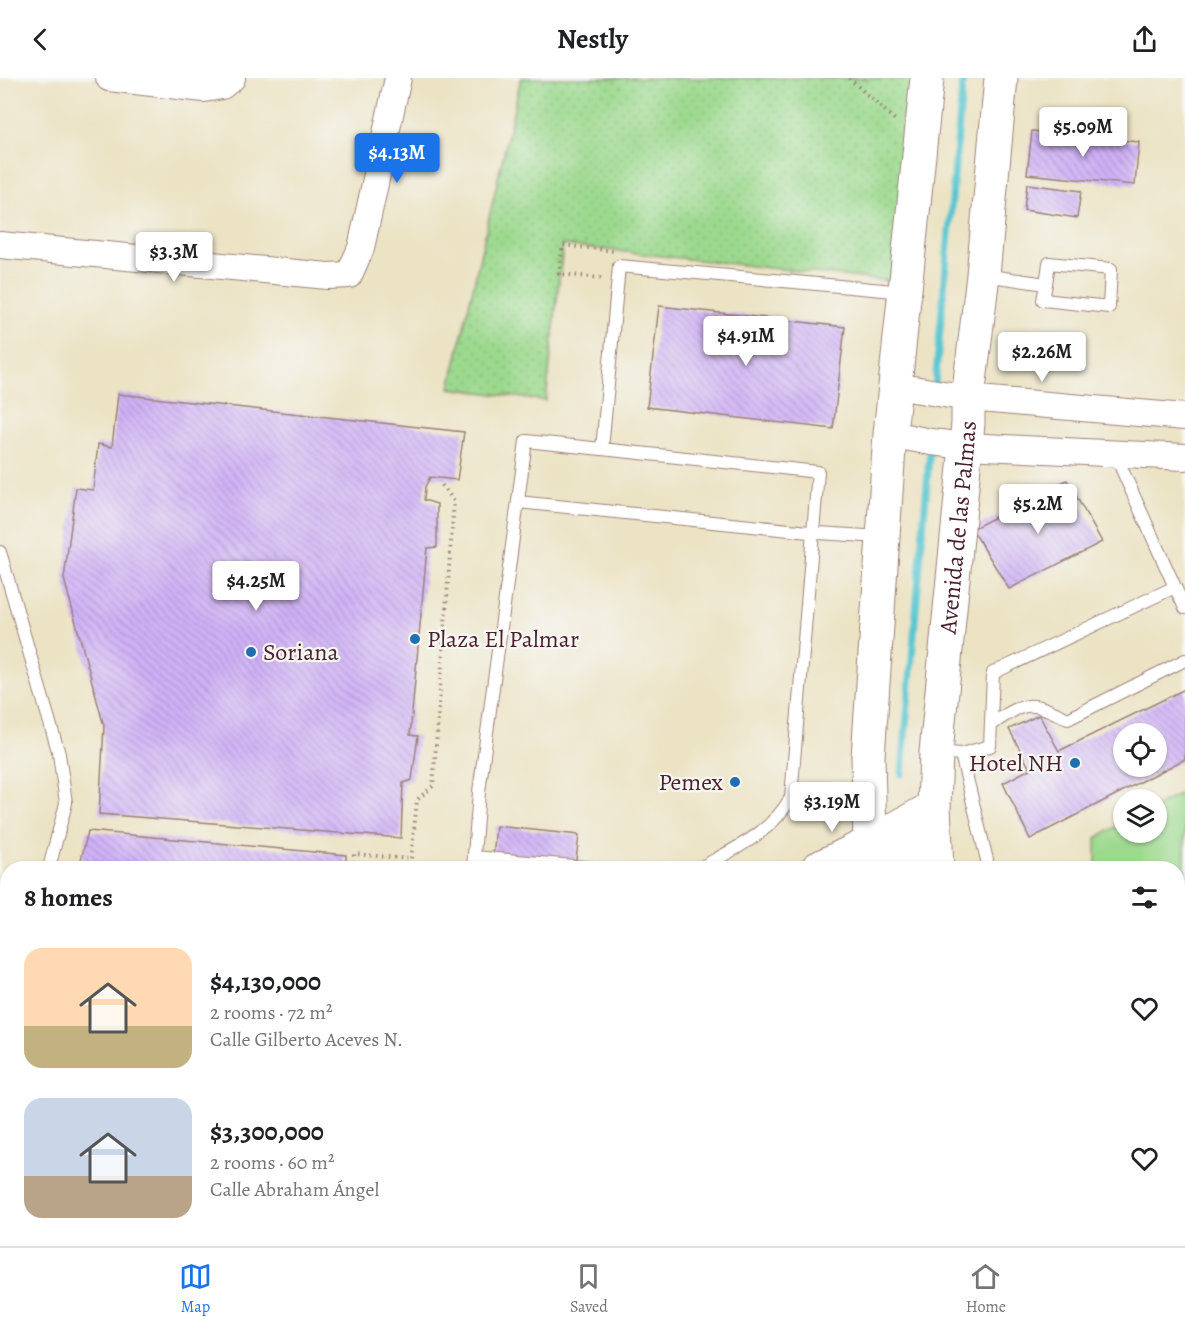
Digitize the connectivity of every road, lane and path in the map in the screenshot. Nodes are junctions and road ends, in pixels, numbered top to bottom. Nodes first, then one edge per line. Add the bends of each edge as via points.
1 (109, 78) edge
2 (232, 78) edge
3 (398, 78) edge
4 (849, 78) edge
5 (927, 78) edge
6 (1001, 78) edge
7 (920, 144) junction
8 (0, 245) edge
9 (982, 275) junction
10 (1046, 284) junction
11 (905, 292) junction
12 (895, 386) junction
13 (969, 398) junction
14 (1185, 417) edge
15 (890, 434) junction
16 (966, 446) junction
17 (602, 449) junction
18 (1115, 454) junction
19 (1185, 457) edge
20 (441, 483) dead end
21 (518, 502) junction
22 (812, 531) junction
23 (883, 537) junction
24 (0, 552) edge
25 (1175, 587) junction
26 (1185, 608) edge
27 (1185, 660) edge
28 (990, 725) junction
29 (948, 753) junction
30 (934, 807) junction
31 (871, 856) edge
32 (937, 856) edge
33 (987, 860) dead end
34 (50, 861) edge
35 (354, 861) edge
36 (473, 861) edge
37 (713, 861) edge
38 (849, 861) edge
39 (918, 861) edge

1 - 2 street via 204,89 222,86
3 - 8 street via 361,248 349,275
4 - 7 path
5 - 7 main road
6 - 9 main road, Avenida de las Palmas
7 - 11 main road
9 - 10 lane
9 - 13 main road, Avenida de las Palmas
10 - 10 lane via 1049,263 1112,269 1108,307 1043,300
11 - 12 main road
11 - 17 lane via 619,266
12 - 13 street
12 - 15 main road
13 - 14 street
13 - 16 main road, Avenida de las Palmas
15 - 16 street
15 - 23 main road
16 - 18 street
16 - 29 main road, Avenida de las Palmas
17 - 21 lane via 526,441
17 - 22 lane via 818,472
18 - 19 street
18 - 25 lane
20 - 35 path via 454,501 433,786 417,800 411,859 354,854
21 - 22 lane
21 - 36 lane
22 - 23 lane
22 - 37 lane via 791,797 784,810 749,841
23 - 31 main road via 868,757
24 - 34 lane via 59,754 66,803
25 - 26 lane
25 - 28 lane via 993,673
27 - 28 lane via 1068,719 1034,705 1021,707
28 - 29 lane via 990,746
29 - 30 main road, Avenida de las Palmas
29 - 33 lane
30 - 31 main road
30 - 32 main road, Avenida de las Palmas
31 - 38 main road
32 - 39 main road

